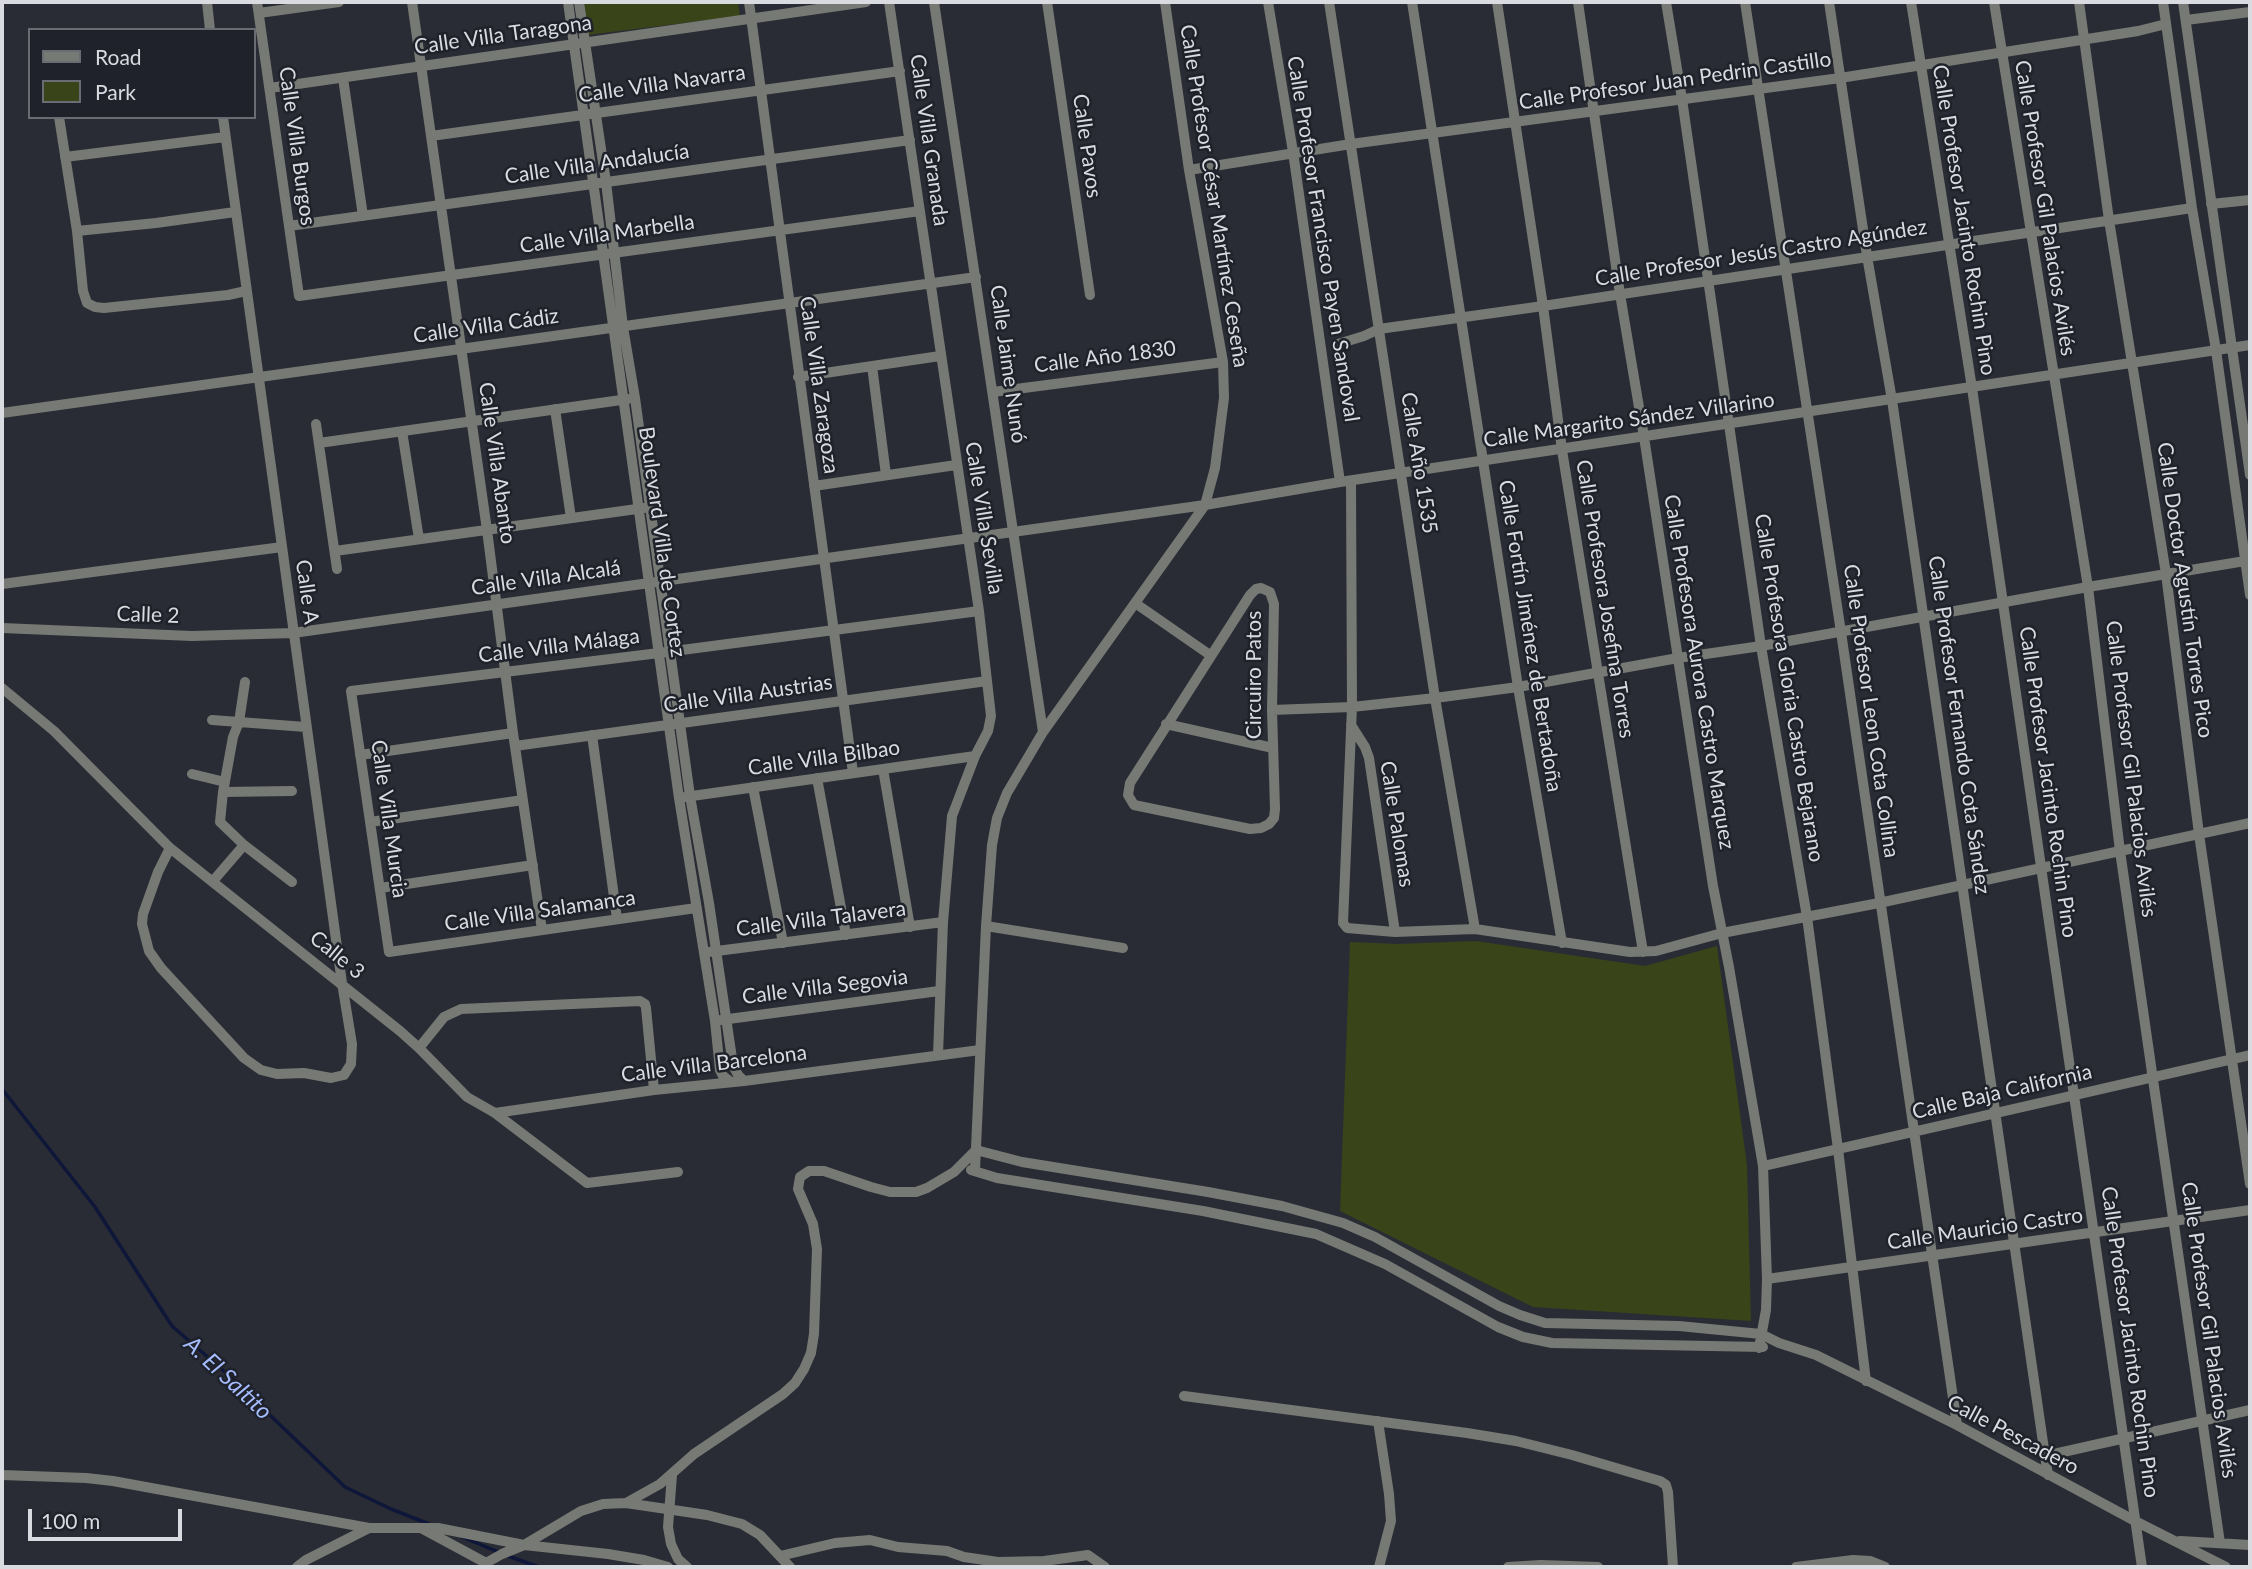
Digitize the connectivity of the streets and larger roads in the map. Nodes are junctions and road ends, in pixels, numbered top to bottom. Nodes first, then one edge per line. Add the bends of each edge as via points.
1 (207, 2) edge
2 (339, 2) edge
3 (412, 2) edge
4 (568, 2) edge
5 (579, 2) edge
6 (749, 2) edge
7 (866, 2) edge
8 (889, 2) edge
9 (934, 2) edge
10 (1047, 2) edge
11 (1165, 2) edge
12 (1268, 2) edge
13 (1329, 2) edge
14 (1412, 2) edge
15 (1497, 2) edge
16 (1578, 2) edge
17 (1666, 2) edge
18 (1745, 2) edge
19 (1829, 2) edge
20 (1911, 2) edge
21 (1994, 2) edge
22 (2079, 2) edge
23 (2163, 2) edge
24 (2183, 2) edge
25 (258, 7) edge
26 (2250, 12) edge
27 (752, 18) junction
28 (2186, 20) junction
29 (2166, 24) junction
30 (211, 28) edge
31 (2085, 39) junction
32 (585, 42) junction
33 (573, 44) junction
34 (2001, 53) junction
35 (1920, 65) junction
36 (422, 66) junction
37 (900, 71) junction
38 (343, 78) junction
39 (1840, 78) junction
40 (270, 88) junction
41 (1759, 89) junction
42 (761, 90) junction
43 (1682, 99) junction
44 (1592, 111) junction
45 (596, 113) junction
46 (584, 114) junction
47 (60, 119) edge
48 (222, 119) edge
49 (1515, 121) junction
50 (1432, 134) junction
51 (431, 136) junction
52 (225, 137) junction
53 (910, 141) junction
54 (1351, 144) junction
55 (1293, 152) junction
56 (65, 157) junction
57 (769, 160) junction
58 (1189, 170) junction
59 (601, 183) junction
60 (2250, 200) edge
61 (2211, 204) junction
62 (440, 205) junction
63 (2192, 208) junction
64 (920, 211) junction
65 (235, 212) junction
66 (363, 216) junction
67 (2109, 220) junction
68 (289, 226) junction
69 (77, 230) junction
70 (778, 230) junction
71 (2031, 232) junction
72 (1948, 244) junction
73 (609, 253) junction
74 (1867, 256) junction
75 (1786, 268) junction
76 (451, 275) junction
77 (976, 277) junction
78 (1707, 280) junction
79 (931, 284) junction
80 (246, 291) junction
81 (1090, 295) dead end
82 (1620, 295) junction
83 (299, 296) joint
84 (788, 303) junction
85 (1543, 306) junction
86 (1460, 317) junction
87 (618, 328) junction
88 (1379, 329) junction
89 (1338, 344) dead end
90 (2250, 345) edge
91 (2232, 347) junction
92 (461, 349) junction
93 (2216, 350) junction
94 (940, 356) junction
95 (1223, 362) junction
96 (2133, 364) junction
97 (872, 366) junction
98 (2053, 376) junction
99 (258, 377) junction
100 (798, 377) junction
101 (1972, 388) junction
102 (993, 392) junction
103 (635, 398) junction
104 (622, 400) junction
105 (1892, 400) junction
106 (555, 409) junction
107 (1807, 412) junction
108 (2, 413) edge
109 (472, 421) junction
110 (316, 425) dead end
111 (1728, 425) junction
112 (402, 431) junction
113 (1644, 437) junction
114 (319, 443) junction
115 (1562, 450) junction
116 (1482, 461) junction
117 (957, 465) junction
118 (1402, 474) junction
119 (886, 475) junction
120 (2250, 475) edge
121 (1346, 482) junction
122 (814, 486) junction
123 (1205, 505) junction
124 (644, 508) junction
125 (571, 518) junction
126 (487, 530) junction
127 (1013, 532) junction
128 (968, 538) junction
129 (419, 539) junction
130 (282, 547) junction
131 (335, 551) junction
132 (824, 559) junction
133 (2245, 561) junction
134 (337, 569) dead end
135 (2166, 574) junction
136 (655, 581) junction
137 (2, 584) edge
138 (2088, 587) junction
139 (2250, 595) edge
140 (2003, 602) junction
141 (1135, 603) junction
142 (496, 605) junction
143 (979, 611) junction
144 (1924, 617) junction
145 (2, 628) edge
146 (834, 629) junction
147 (1841, 632) junction
148 (293, 634) junction
149 (1761, 646) junction
150 (664, 653) junction
151 (1210, 655) junction
152 (1678, 658) junction
153 (505, 671) junction
154 (1597, 674) junction
155 (987, 681) junction
156 (245, 682) dead end
157 (1518, 687) junction
158 (2, 688) edge
159 (351, 691) joint
160 (1434, 698) junction
161 (843, 701) junction
162 (1352, 707) junction
163 (1272, 710) junction
164 (212, 720) dead end
165 (239, 722) junction
166 (674, 724) junction
167 (1166, 724) junction
168 (1351, 725) junction
169 (306, 727) junction
170 (1043, 732) junction
171 (513, 733) junction
172 (592, 736) junction
173 (515, 746) junction
174 (1273, 748) junction
175 (360, 755) junction
176 (975, 756) junction
177 (883, 769) junction
178 (853, 773) junction
179 (192, 774) dead end
180 (817, 778) junction
181 (224, 787) junction
182 (754, 788) junction
183 (292, 791) dead end
184 (685, 797) junction
185 (523, 800) junction
186 (370, 822) junction
187 (2250, 823) edge
188 (2199, 834) junction
189 (244, 845) junction
190 (170, 848) junction
191 (2120, 851) junction
192 (533, 865) junction
193 (2040, 868) junction
194 (212, 881) junction
195 (292, 883) dead end
196 (1962, 884) junction
197 (380, 888) junction
198 (1879, 903) junction
199 (696, 908) junction
200 (1807, 917) junction
201 (617, 919) junction
202 (943, 922) junction
203 (986, 926) junction
204 (910, 927) junction
205 (1475, 929) junction
206 (542, 930) junction
207 (1395, 932) junction
208 (1722, 933) junction
209 (846, 935) junction
210 (783, 943) junction
211 (1562, 943) junction
212 (1123, 948) dead end
213 (389, 952) joint
214 (710, 952) junction
215 (1643, 952) junction
216 (341, 983) junction
217 (939, 991) junction
218 (727, 1019) junction
219 (715, 1021) junction
220 (418, 1048) junction
221 (980, 1050) junction
222 (938, 1055) junction
223 (2250, 1055) edge
224 (2232, 1059) junction
225 (2152, 1077) junction
226 (744, 1081) junction
227 (731, 1082) junction
228 (654, 1090) junction
229 (2073, 1095) junction
230 (495, 1113) junction
231 (1995, 1113) junction
232 (1914, 1131) junction
233 (1838, 1149) junction
234 (976, 1150) junction
235 (1763, 1166) junction
236 (975, 1170) junction
237 (678, 1172) dead end
238 (954, 1172) junction
239 (2250, 1184) edge
240 (1208, 1192) junction
241 (2250, 1210) edge
242 (1203, 1211) junction
243 (2174, 1221) junction
244 (2095, 1232) junction
245 (2013, 1244) junction
246 (1932, 1256) junction
247 (1852, 1268) junction
248 (1441, 1273) junction
249 (1767, 1279) junction
250 (1430, 1289) junction
251 (1761, 1334) junction
252 (1779, 1343) junction
253 (1759, 1348) junction
254 (1866, 1381) junction
255 (1184, 1396) dead end
256 (2250, 1410) edge
257 (2203, 1420) junction
258 (1378, 1422) junction
259 (1957, 1425) junction
260 (2123, 1438) junction
261 (2045, 1456) junction
262 (2, 1475) edge
263 (672, 1475) junction
264 (2048, 1475) junction
265 (626, 1503) junction
266 (670, 1510) junction
267 (2137, 1522) junction
268 (369, 1528) junction
269 (423, 1529) junction
270 (2177, 1541) junction
271 (2220, 1543) junction
272 (524, 1545) junction
273 (2250, 1545) edge
274 (780, 1556) junction
275 (485, 1565) edge
276 (296, 1567) edge
277 (668, 1567) edge
278 (687, 1567) edge
279 (790, 1567) edge
280 (1105, 1567) edge
281 (1379, 1567) edge
282 (1508, 1567) edge
283 (1598, 1567) edge
284 (1673, 1567) edge
285 (1796, 1567) edge
286 (1885, 1567) edge
287 (2142, 1567) edge
288 (2226, 1567) edge

1 - 30 street
2 - 25 street
3 - 36 street, Calle Villa Abanto
4 - 33 street, Boulevard Villa de Cortez
5 - 32 street, Boulevard Villa de Cortez
6 - 27 street, Calle Villa Zaragoza
7 - 27 street, Calle Villa Taragona
8 - 37 street, Calle Villa Granada
9 - 77 street, Calle Jaime Nunó
10 - 81 street, Calle Pavos
11 - 58 street, Calle Profesor César Martínez Ceseña
12 - 55 street, Calle Profesor Francisco Payen Sandoval
13 - 54 street, Calle Año 1535
14 - 50 street, Calle Fortín Jiménez de Bertadoña
15 - 49 street, Calle Profesora Josefina Torres
16 - 44 street, Calle Profesora Aurora Castro Marquez
17 - 43 street, Calle Profesora Gloria Castro Bejarano
18 - 41 street, Calle Profesor Leon Cota Collina
19 - 39 street, Calle Profesor Fernando Cota Sández
20 - 35 street, Calle Profesor Jacinto Rochin Pino
21 - 34 street, Calle Profesor Gil Palacios Avilés
22 - 31 street, Calle Doctor Agustín Torres Pico
23 - 29 street
24 - 28 street
25 - 40 street, Calle Villa Burgos
26 - 28 street
27 - 32 street, Calle Villa Taragona
27 - 42 street, Calle Villa Zaragoza
28 - 61 street
29 - 31 street, Calle Profesor Juan Pedrin Castillo
29 - 63 street
31 - 34 street, Calle Profesor Juan Pedrin Castillo
31 - 67 street, Calle Doctor Agustín Torres Pico
32 - 33 street, Calle Villa Taragona
32 - 45 street, Boulevard Villa de Cortez
33 - 36 street, Calle Villa Taragona
33 - 46 street, Boulevard Villa de Cortez
34 - 35 street, Calle Profesor Juan Pedrin Castillo
34 - 71 street, Calle Profesor Gil Palacios Avilés
35 - 39 street, Calle Profesor Juan Pedrin Castillo
35 - 72 street, Calle Profesor Jacinto Rochin Pino
36 - 38 street, Calle Villa Taragona
36 - 51 street, Calle Villa Abanto
37 - 42 street, Calle Villa Navarra
37 - 53 street, Calle Villa Granada
38 - 40 street, Calle Villa Taragona
38 - 66 street
39 - 41 street, Calle Profesor Juan Pedrin Castillo
39 - 74 street, Calle Profesor Fernando Cota Sández
40 - 68 street, Calle Villa Burgos
41 - 43 street, Calle Profesor Juan Pedrin Castillo
41 - 75 street, Calle Profesor Leon Cota Collina
42 - 45 street, Calle Villa Navarra
42 - 57 street, Calle Villa Zaragoza
43 - 44 street, Calle Profesor Juan Pedrin Castillo
43 - 78 street, Calle Profesora Gloria Castro Bejarano
44 - 49 street, Calle Profesor Juan Pedrin Castillo
44 - 82 street, Calle Profesora Aurora Castro Marquez
45 - 46 street, Calle Villa Navarra
45 - 59 street, Boulevard Villa de Cortez
46 - 51 street, Calle Villa Navarra
46 - 59 street, Boulevard Villa de Cortez
47 - 56 street
48 - 52 street, Calle A
49 - 50 street, Calle Profesor Juan Pedrin Castillo
49 - 85 street, Calle Profesora Josefina Torres
50 - 54 street, Calle Profesor Juan Pedrin Castillo
50 - 86 street, Calle Fortín Jiménez de Bertadoña
51 - 62 street, Calle Villa Abanto
52 - 56 street
52 - 65 street, Calle A
53 - 57 street, Calle Villa Andalucía
53 - 64 street, Calle Villa Granada
54 - 55 street, Calle Profesor Juan Pedrin Castillo
54 - 88 street, Calle Año 1535
55 - 58 street, Calle Profesor Juan Pedrin Castillo
55 - 121 street, Calle Profesor Francisco Payen Sandoval
56 - 69 street
57 - 59 street, Calle Villa Andalucía
57 - 70 street, Calle Villa Zaragoza
58 - 95 street, Calle Profesor César Martínez Ceseña
59 - 62 street, Calle Villa Andalucía
59 - 73 street, Boulevard Villa de Cortez
60 - 61 street
61 - 91 street
62 - 66 street, Calle Villa Andalucía
62 - 76 street, Calle Villa Abanto
63 - 67 street, Calle Profesor Jesús Castro Agúndez
63 - 93 street
64 - 70 street, Calle Villa Marbella
64 - 79 street, Calle Villa Granada
65 - 69 street
65 - 80 street, Calle A
66 - 68 street, Calle Villa Andalucía
67 - 71 street, Calle Profesor Jesús Castro Agúndez
67 - 96 street, Calle Doctor Agustín Torres Pico
68 - 83 street, Calle Villa Burgos
69 - 80 street via 83,291 87,303 95,307
70 - 73 street, Calle Villa Marbella
70 - 84 street, Calle Villa Zaragoza
71 - 72 street, Calle Profesor Jesús Castro Agúndez
71 - 98 street, Calle Profesor Gil Palacios Avilés
72 - 74 street, Calle Profesor Jesús Castro Agúndez
72 - 101 street, Calle Profesor Jacinto Rochin Pino
73 - 76 street, Calle Villa Marbella
73 - 87 street, Boulevard Villa de Cortez
74 - 75 street, Calle Profesor Jesús Castro Agúndez
74 - 105 street, Calle Profesor Fernando Cota Sández
75 - 78 street, Calle Profesor Jesús Castro Agúndez
75 - 107 street, Calle Profesor Leon Cota Collina
76 - 83 street, Calle Villa Marbella
76 - 92 street, Calle Villa Abanto
77 - 79 street, Calle Villa Cádiz
77 - 102 street, Calle Jaime Nunó
78 - 82 street, Calle Profesor Jesús Castro Agúndez
78 - 111 street, Calle Profesora Gloria Castro Bejarano
79 - 84 street, Calle Villa Cádiz
79 - 94 street, Calle Villa Sevilla
80 - 99 street, Calle A
82 - 85 street, Calle Profesor Jesús Castro Agúndez
82 - 113 street, Calle Profesora Aurora Castro Marquez
84 - 87 street, Calle Villa Cádiz
84 - 100 street, Calle Villa Zaragoza
85 - 86 street, Calle Profesor Jesús Castro Agúndez
85 - 115 street, Calle Profesora Josefina Torres
86 - 88 street, Calle Profesor Jesús Castro Agúndez
86 - 116 street, Calle Fortín Jiménez de Bertadoña
87 - 92 street, Calle Villa Cádiz
87 - 103 street, Boulevard Villa de Cortez
87 - 104 street, Boulevard Villa de Cortez
88 - 89 street, Calle Profesor Jesús Castro Agúndez
88 - 118 street, Calle Año 1535
90 - 91 street, Calle Margarito Sández Villarino
91 - 93 street, Calle Margarito Sández Villarino
91 - 120 street
92 - 99 street, Calle Villa Cádiz
92 - 109 street, Calle Villa Abanto
93 - 96 street, Calle Margarito Sández Villarino
93 - 133 street
94 - 97 street
94 - 117 street, Calle Villa Sevilla
95 - 102 street, Calle Año 1830
95 - 123 street, Calle Profesor César Martínez Ceseña via 1221,431
96 - 98 street, Calle Margarito Sández Villarino
96 - 135 street, Calle Doctor Agustín Torres Pico
97 - 100 street
97 - 119 street
98 - 101 street, Calle Margarito Sández Villarino
98 - 138 street, Calle Profesor Gil Palacios Avilés
99 - 108 street, Calle Villa Cádiz
99 - 130 street, Calle A
100 - 122 street, Calle Villa Zaragoza
101 - 105 street, Calle Margarito Sández Villarino
101 - 140 street, Calle Profesor Jacinto Rochin Pino
102 - 127 street, Calle Jaime Nunó
103 - 104 street
103 - 124 street, Boulevard Villa de Cortez
104 - 106 street
104 - 124 street, Boulevard Villa de Cortez
105 - 107 street, Calle Margarito Sández Villarino
105 - 144 street, Calle Profesor Fernando Cota Sández
106 - 109 street
106 - 125 street
107 - 111 street, Calle Margarito Sández Villarino
107 - 147 street, Calle Profesor Leon Cota Collina
109 - 112 street
109 - 126 street, Calle Villa Abanto
110 - 114 street
111 - 113 street, Calle Margarito Sández Villarino
111 - 149 street, Calle Profesora Gloria Castro Bejarano
112 - 114 street
112 - 129 street
113 - 115 street, Calle Margarito Sández Villarino
113 - 152 street, Calle Profesora Aurora Castro Marquez
114 - 131 street
115 - 116 street, Calle Margarito Sández Villarino
115 - 154 street, Calle Profesora Josefina Torres
116 - 118 street, Calle Margarito Sández Villarino
116 - 157 street, Calle Fortín Jiménez de Bertadoña
117 - 119 street
117 - 128 street, Calle Villa Sevilla
118 - 121 street, Calle Margarito Sández Villarino
118 - 160 street, Calle Año 1535
119 - 122 street
121 - 123 street, Calle Margarito Sández Villarino
121 - 162 street, Calle Profesor Francisco Payen Sandoval
122 - 132 street, Calle Villa Zaragoza
123 - 127 street, Calle Margarito Sández Villarino
123 - 141 street, Calle Profesor César Martínez Ceseña
124 - 125 street
124 - 136 street, Boulevard Villa de Cortez
125 - 126 street
126 - 129 street
126 - 142 street, Calle Villa Abanto
127 - 128 street, Calle Villa Alcalá
127 - 170 street, Calle Jaime Nunó
128 - 132 street, Calle Villa Alcalá
128 - 143 street, Calle Villa Sevilla
129 - 131 street
130 - 137 street
130 - 148 street, Calle A
131 - 134 street
132 - 136 street, Calle Villa Alcalá
132 - 146 street, Calle Villa Zaragoza
133 - 135 street
133 - 139 street
135 - 138 street
135 - 188 street, Calle Doctor Agustín Torres Pico
136 - 142 street, Calle Villa Alcalá
136 - 150 street, Boulevard Villa de Cortez
138 - 140 street
138 - 191 street, Calle Profesor Gil Palacios Avilés
140 - 144 street
140 - 193 street, Calle Profesor Jacinto Rochin Pino
141 - 151 street
141 - 170 street, Calle Profesor César Martínez Ceseña
142 - 148 street, Calle Villa Alcalá
142 - 153 street, Calle Villa Abanto
143 - 146 street, Calle Villa Málaga
143 - 155 street, Calle Villa Sevilla
144 - 147 street
144 - 196 street, Calle Profesor Fernando Cota Sández
145 - 148 street, Calle 2 via 192,636
146 - 150 street, Calle Villa Málaga
146 - 161 street, Calle Villa Zaragoza
147 - 149 street
147 - 198 street, Calle Profesor Leon Cota Collina
148 - 169 street, Calle A
149 - 152 street
149 - 200 street, Calle Profesora Gloria Castro Bejarano
150 - 153 street, Calle Villa Málaga
150 - 166 street, Boulevard Villa de Cortez
151 - 163 street, Circuiro Patos via 1250,595 1256,589 1267,589 1274,604
151 - 167 street, Circuiro Patos
152 - 154 street
152 - 208 street, Calle Profesora Aurora Castro Marquez
153 - 159 street, Calle Villa Málaga
153 - 171 street, Calle Villa Abanto
154 - 157 street
154 - 215 street, Calle Profesora Josefina Torres
155 - 161 street, Calle Villa Austrias
155 - 176 street, Calle Villa Sevilla via 990,723
156 - 165 street
157 - 160 street
157 - 211 street, Calle Fortín Jiménez de Bertadoña
158 - 190 street, Calle 3 via 54,731
159 - 175 street, Calle Villa Murcia
160 - 162 street
160 - 205 street, Calle Año 1535
161 - 166 street, Calle Villa Austrias
161 - 178 street, Calle Villa Zaragoza
162 - 163 street
162 - 168 street, Calle Profesor Francisco Payen Sandoval
163 - 174 street, Circuiro Patos
164 - 165 street
165 - 169 street
165 - 181 street
166 - 172 street, Calle Villa Austrias
166 - 184 street, Boulevard Villa de Cortez
167 - 174 street
167 - 174 street, Circuiro Patos via 1130,783 1128,795 1134,805 1261,828 1274,818
168 - 207 street, Calle Palomas via 1369,758
168 - 207 street, Calle Profesor Francisco Payen Sandoval via 1343,923 1345,927
169 - 216 street, Calle A
170 - 203 street, Calle Profesor César Martínez Ceseña via 997,818
171 - 173 street, Calle Villa Abanto
171 - 175 street
172 - 173 street, Calle Villa Austrias
172 - 201 street
173 - 185 street, Calle Villa Abanto
175 - 186 street, Calle Villa Murcia
176 - 177 street, Calle Villa Bilbao
176 - 202 street via 952,816
177 - 178 street, Calle Villa Bilbao
177 - 204 street
178 - 180 street, Calle Villa Bilbao
179 - 181 street
180 - 182 street, Calle Villa Bilbao
180 - 209 street
181 - 183 street
181 - 189 street via 220,822
182 - 184 street, Calle Villa Bilbao
182 - 210 street
184 - 199 street, Boulevard Villa de Cortez
184 - 214 street, Boulevard Villa de Cortez
185 - 186 street
185 - 192 street, Calle Villa Abanto
186 - 197 street, Calle Villa Murcia
187 - 188 street
188 - 191 street
188 - 224 street, Calle Doctor Agustín Torres Pico
189 - 194 street
189 - 195 street
190 - 194 street, Calle 3
190 - 216 street, Calle A via 143,914 149,951 244,1058 261,1070 278,1074 344,1075 352,1044
191 - 193 street
191 - 225 street, Calle Profesor Gil Palacios Avilés
192 - 197 street
192 - 206 street, Calle Villa Abanto
193 - 196 street
193 - 229 street, Calle Profesor Jacinto Rochin Pino
194 - 216 street, Calle 3
196 - 198 street
196 - 231 street, Calle Profesor Fernando Cota Sández
197 - 213 street, Calle Villa Murcia
198 - 200 street
198 - 232 street, Calle Profesor Leon Cota Collina
199 - 201 street, Calle Villa Salamanca
199 - 214 street, Boulevard Villa de Cortez
200 - 208 street
200 - 233 street, Calle Profesora Gloria Castro Bejarano
201 - 206 street, Calle Villa Salamanca
202 - 204 street, Calle Villa Talavera
202 - 217 street
203 - 212 street
203 - 221 street, Calle Profesor César Martínez Ceseña
204 - 209 street, Calle Villa Talavera
205 - 207 street
205 - 211 street
206 - 213 street, Calle Villa Salamanca
208 - 215 street
208 - 235 street, Calle Profesora Aurora Castro Marquez
209 - 210 street, Calle Villa Talavera
210 - 214 street, Calle Villa Talavera
211 - 215 street
214 - 218 street, Boulevard Villa de Cortez
214 - 219 street, Boulevard Villa de Cortez
216 - 220 street, Calle 3
217 - 218 street, Calle Villa Segovia
217 - 222 street
218 - 219 street, Calle Villa Segovia
218 - 226 street, Boulevard Villa de Cortez via 733,1065
219 - 227 street, Boulevard Villa de Cortez via 720,1070
220 - 228 street via 444,1017 461,1009 639,1001 646,1008
220 - 230 street, Calle 3 via 467,1097
221 - 222 street, Calle Villa Barcelona
221 - 234 street, Calle Profesor César Martínez Ceseña
222 - 226 street, Calle Villa Barcelona
223 - 224 street, Calle Baja California
224 - 225 street, Calle Baja California
224 - 239 street, Calle Doctor Agustín Torres Pico
225 - 229 street, Calle Baja California
225 - 243 street, Calle Profesor Gil Palacios Avilés
226 - 227 street, Calle Villa Barcelona
227 - 228 street, Calle Villa Barcelona
228 - 230 street, Calle Villa Barcelona
229 - 231 street, Calle Baja California
229 - 244 street, Calle Profesor Jacinto Rochin Pino
230 - 237 street, Calle 3 via 587,1183
231 - 232 street, Calle Baja California
231 - 245 street, Calle Profesor Fernando Cota Sández
232 - 233 street, Calle Baja California
232 - 246 street, Calle Profesor Leon Cota Collina
233 - 235 street, Calle Baja California
233 - 247 street, Calle Profesora Gloria Castro Bejarano
234 - 236 street, Calle Profesor César Martínez Ceseña
234 - 238 street
234 - 240 street via 1022,1162
235 - 249 street, Calle Profesora Aurora Castro Marquez
236 - 238 street
236 - 242 street via 997,1178
238 - 263 street via 927,1188 906,1193 871,1188 824,1171 809,1171 800,1177 798,1189 816,1234 811,1353 795,1383 694,1454
240 - 242 street
240 - 248 street via 1343,1223
241 - 243 street, Calle Mauricio Castro
242 - 250 street via 1316,1234
243 - 244 street, Calle Mauricio Castro
243 - 257 street, Calle Profesor Gil Palacios Avilés
244 - 245 street, Calle Mauricio Castro
244 - 260 street, Calle Profesor Jacinto Rochin Pino
245 - 246 street, Calle Mauricio Castro
245 - 261 street, Calle Profesor Fernando Cota Sández
246 - 247 street, Calle Mauricio Castro
246 - 259 street, Calle Profesor Leon Cota Collina
247 - 249 street, Calle Mauricio Castro
247 - 254 street, Calle Profesora Gloria Castro Bejarano
248 - 250 street
248 - 251 street via 1499,1306 1545,1323 1679,1326
249 - 251 street, Calle Profesora Aurora Castro Marquez
250 - 253 street via 1498,1327 1552,1343
251 - 252 street, Calle Pescadero
251 - 253 street, Calle Profesora Aurora Castro Marquez
252 - 253 street
252 - 254 street, Calle Pescadero
254 - 259 street, Calle Pescadero
255 - 258 street
256 - 257 street
257 - 260 street
257 - 271 street, Calle Profesor Gil Palacios Avilés
258 - 281 street via 1391,1521
258 - 284 street via 1516,1441 1663,1483 1668,1492
259 - 264 street, Calle Pescadero
260 - 261 street
260 - 267 street, Calle Profesor Jacinto Rochin Pino
261 - 264 street, Calle Profesor Fernando Cota Sández
262 - 268 street via 113,1481
263 - 265 street
263 - 266 street
264 - 267 street, Calle Pescadero
265 - 266 street
265 - 272 street via 581,1511
266 - 274 street via 742,1524
266 - 278 street via 671,1544
267 - 270 street, Calle Pescadero
267 - 287 street, Calle Profesor Jacinto Rochin Pino
268 - 269 street
268 - 276 street
269 - 272 street
269 - 275 street
270 - 271 street
270 - 288 street, Calle Pescadero
271 - 273 street
272 - 275 street
272 - 277 street via 608,1554
274 - 279 street
274 - 280 street via 870,1539 998,1562 1088,1555
282 - 283 street
285 - 286 street via 1853,1560

